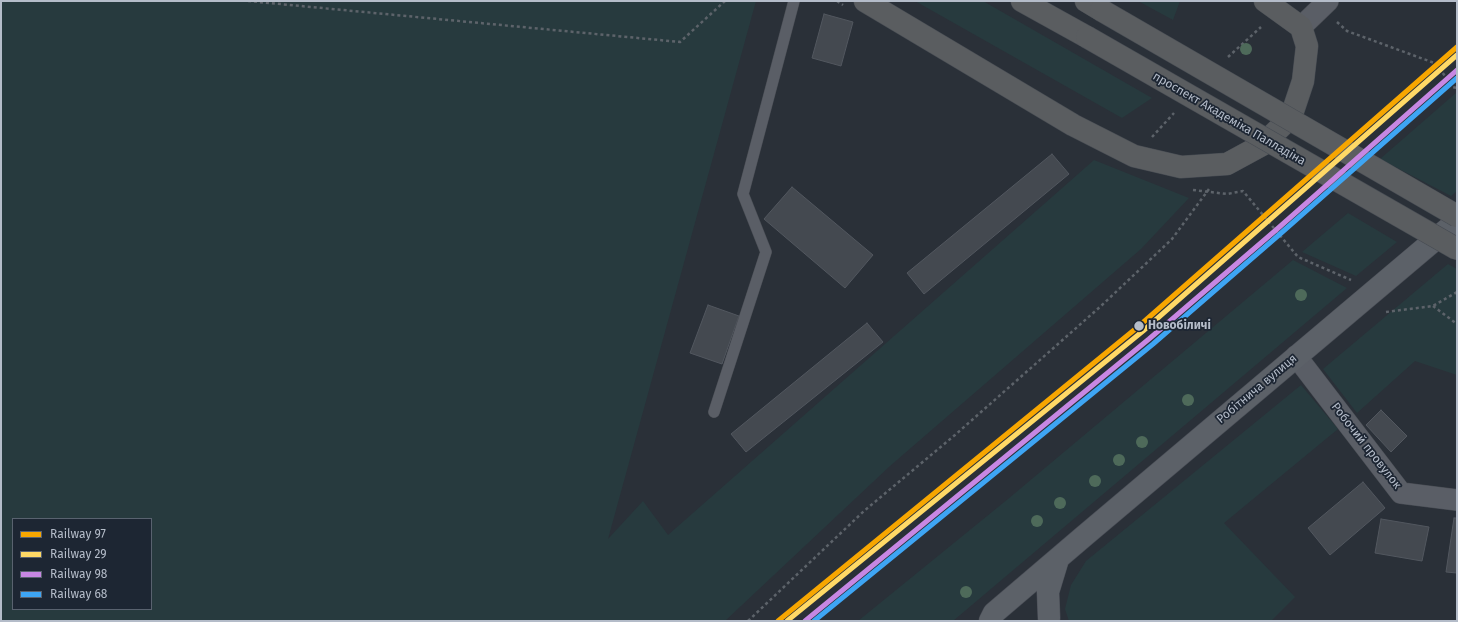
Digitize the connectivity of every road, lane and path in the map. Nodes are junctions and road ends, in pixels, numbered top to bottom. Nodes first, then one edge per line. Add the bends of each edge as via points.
1 (248, 1) edge
2 (724, 1) edge
3 (794, 1) edge
4 (865, 1) edge
5 (1022, 1) edge
6 (1265, 1) edge
7 (1324, 4) edge
8 (1094, 5) edge
9 (1301, 27) junction
10 (1457, 88) edge
11 (1227, 164) junction
12 (1264, 216) dead end
13 (1457, 216) edge
14 (1457, 221) edge
15 (1457, 250) edge
16 (1353, 280) dead end
17 (1457, 292) edge
18 (1433, 306) junction
19 (1380, 312) dead end
20 (1457, 324) edge
21 (1296, 356) junction
22 (714, 412) dead end
23 (1457, 500) edge
24 (1058, 559) junction
25 (997, 613) edge
26 (1050, 619) edge
27 (748, 621) edge

1 - 2 path via 680,42
3 - 22 lane via 743,194 766,252
4 - 11 highway via 1073,125 1134,156 1181,167
5 - 15 highway, проспект Академіка Палладіна, bridge
6 - 9 highway
7 - 9 street
7 - 10 path via 1348,31 1437,64 1452,87
8 - 13 highway, bridge
9 - 11 highway via 1307,46 1303,81 1291,117 1262,145
11 - 27 path via 1172,239 1101,306 864,511
12 - 16 path via 1298,256
14 - 21 main road, Робітнича вулиця
17 - 18 path
18 - 19 path
18 - 20 path
21 - 23 street, Робочий провулок via 1401,492
21 - 24 main road, Робітнича вулиця
24 - 25 main road, Робітнича вулиця
24 - 26 main road via 1048,592
25 - 26 main road via 1013,601 1022,600 1042,608

